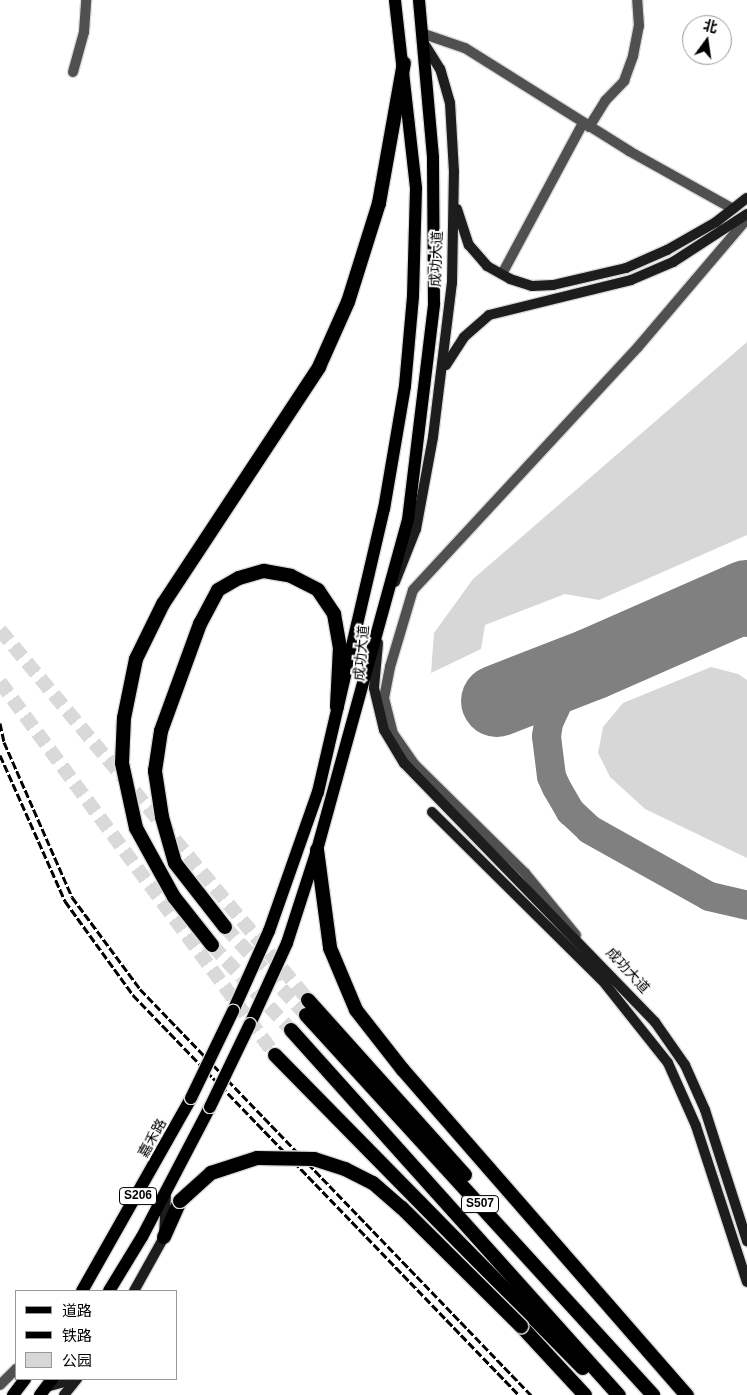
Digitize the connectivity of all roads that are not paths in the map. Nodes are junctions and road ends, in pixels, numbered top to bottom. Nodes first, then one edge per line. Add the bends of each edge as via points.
1 (86, 0) edge
2 (394, 0) edge
3 (419, 0) edge
4 (637, 0) edge
5 (424, 40) junction
6 (404, 63) junction
7 (73, 72) dead end
8 (586, 125) junction
9 (747, 198) edge
10 (454, 201) junction
11 (733, 209) junction
12 (747, 214) edge
13 (747, 219) edge
14 (502, 274) junction
15 (444, 368) junction
16 (382, 608) junction
17 (337, 707) junction
18 (432, 812) dead end
19 (317, 850) junction
20 (225, 927) tunnel mouth
21 (212, 945) tunnel mouth
22 (596, 959) junction
23 (308, 1000) tunnel mouth
24 (306, 1015) tunnel mouth
25 (291, 1030) tunnel mouth
26 (275, 1055) tunnel mouth
27 (166, 1192) junction
28 (164, 1237) junction
29 (747, 1241) edge
30 (747, 1282) edge
31 (83, 1290) edge
32 (110, 1290) edge
33 (135, 1290) edge
34 (629, 1367) junction
35 (15, 1370) edge
36 (23, 1380) edge
37 (72, 1380) edge
38 (75, 1380) edge
39 (0, 1385) edge
40 (46, 1387) edge
41 (13, 1395) edge
42 (64, 1395) edge
43 (585, 1395) edge
44 (609, 1395) edge
45 (619, 1395) edge
46 (653, 1395) edge
47 (687, 1395) edge

1 - 7 street via 84,32
2 - 6 main road, 嘉禾路
3 - 5 main road
4 - 8 street via 639,26 624,81
5 - 8 street via 465,48
5 - 10 main road, 成功大道 via 440,69 450,103
5 - 16 main road via 433,157 434,304 408,520
6 - 17 main road, 嘉禾路 via 416,188 406,386 384,510
6 - 21 highway via 379,203 348,302 319,367 163,604 136,658 124,718 122,763 136,828 174,897
8 - 11 street
8 - 14 street
9 - 11 main road
10 - 14 main road via 469,245 487,266
10 - 15 main road, 成功大道 via 452,283
11 - 14 main road via 667,250 595,277 532,286
12 - 15 main road via 673,262 631,280 489,315 464,337
13 - 22 street via 638,347 413,590 388,675 384,698 393,734 415,765 525,872
15 - 16 main road, 成功大道 via 416,529 403,566
16 - 19 main road
16 - 22 main road, 成功大道 via 374,688 384,730 404,763
17 - 20 highway, 成功大道 via 340,647 334,614 318,590 291,576 264,571 240,578 218,590 200,624 161,730 155,771 162,817 175,863
17 - 31 main road, 嘉禾路 / S206, bridge via 318,792 269,931 191,1098
18 - 30 main road, 成功大道 via 602,980 668,1063 696,1126
19 - 27 main road, S206, bridge via 287,943
19 - 47 highway via 330,948 356,1010 403,1070
22 - 29 main road, 成功大道 via 655,1022 685,1065 705,1110
23 - 34 highway, S507 via 397,1095
24 - 34 highway, S507
25 - 45 highway
26 - 44 highway
27 - 28 main road
27 - 32 main road, S206
28 - 33 main road
28 - 43 highway, bridge via 180,1201 211,1173 256,1158 314,1159 345,1169 373,1183 402,1208 521,1326
34 - 46 highway, S507
35 - 39 street
36 - 41 main road
37 - 40 main road
38 - 42 main road

